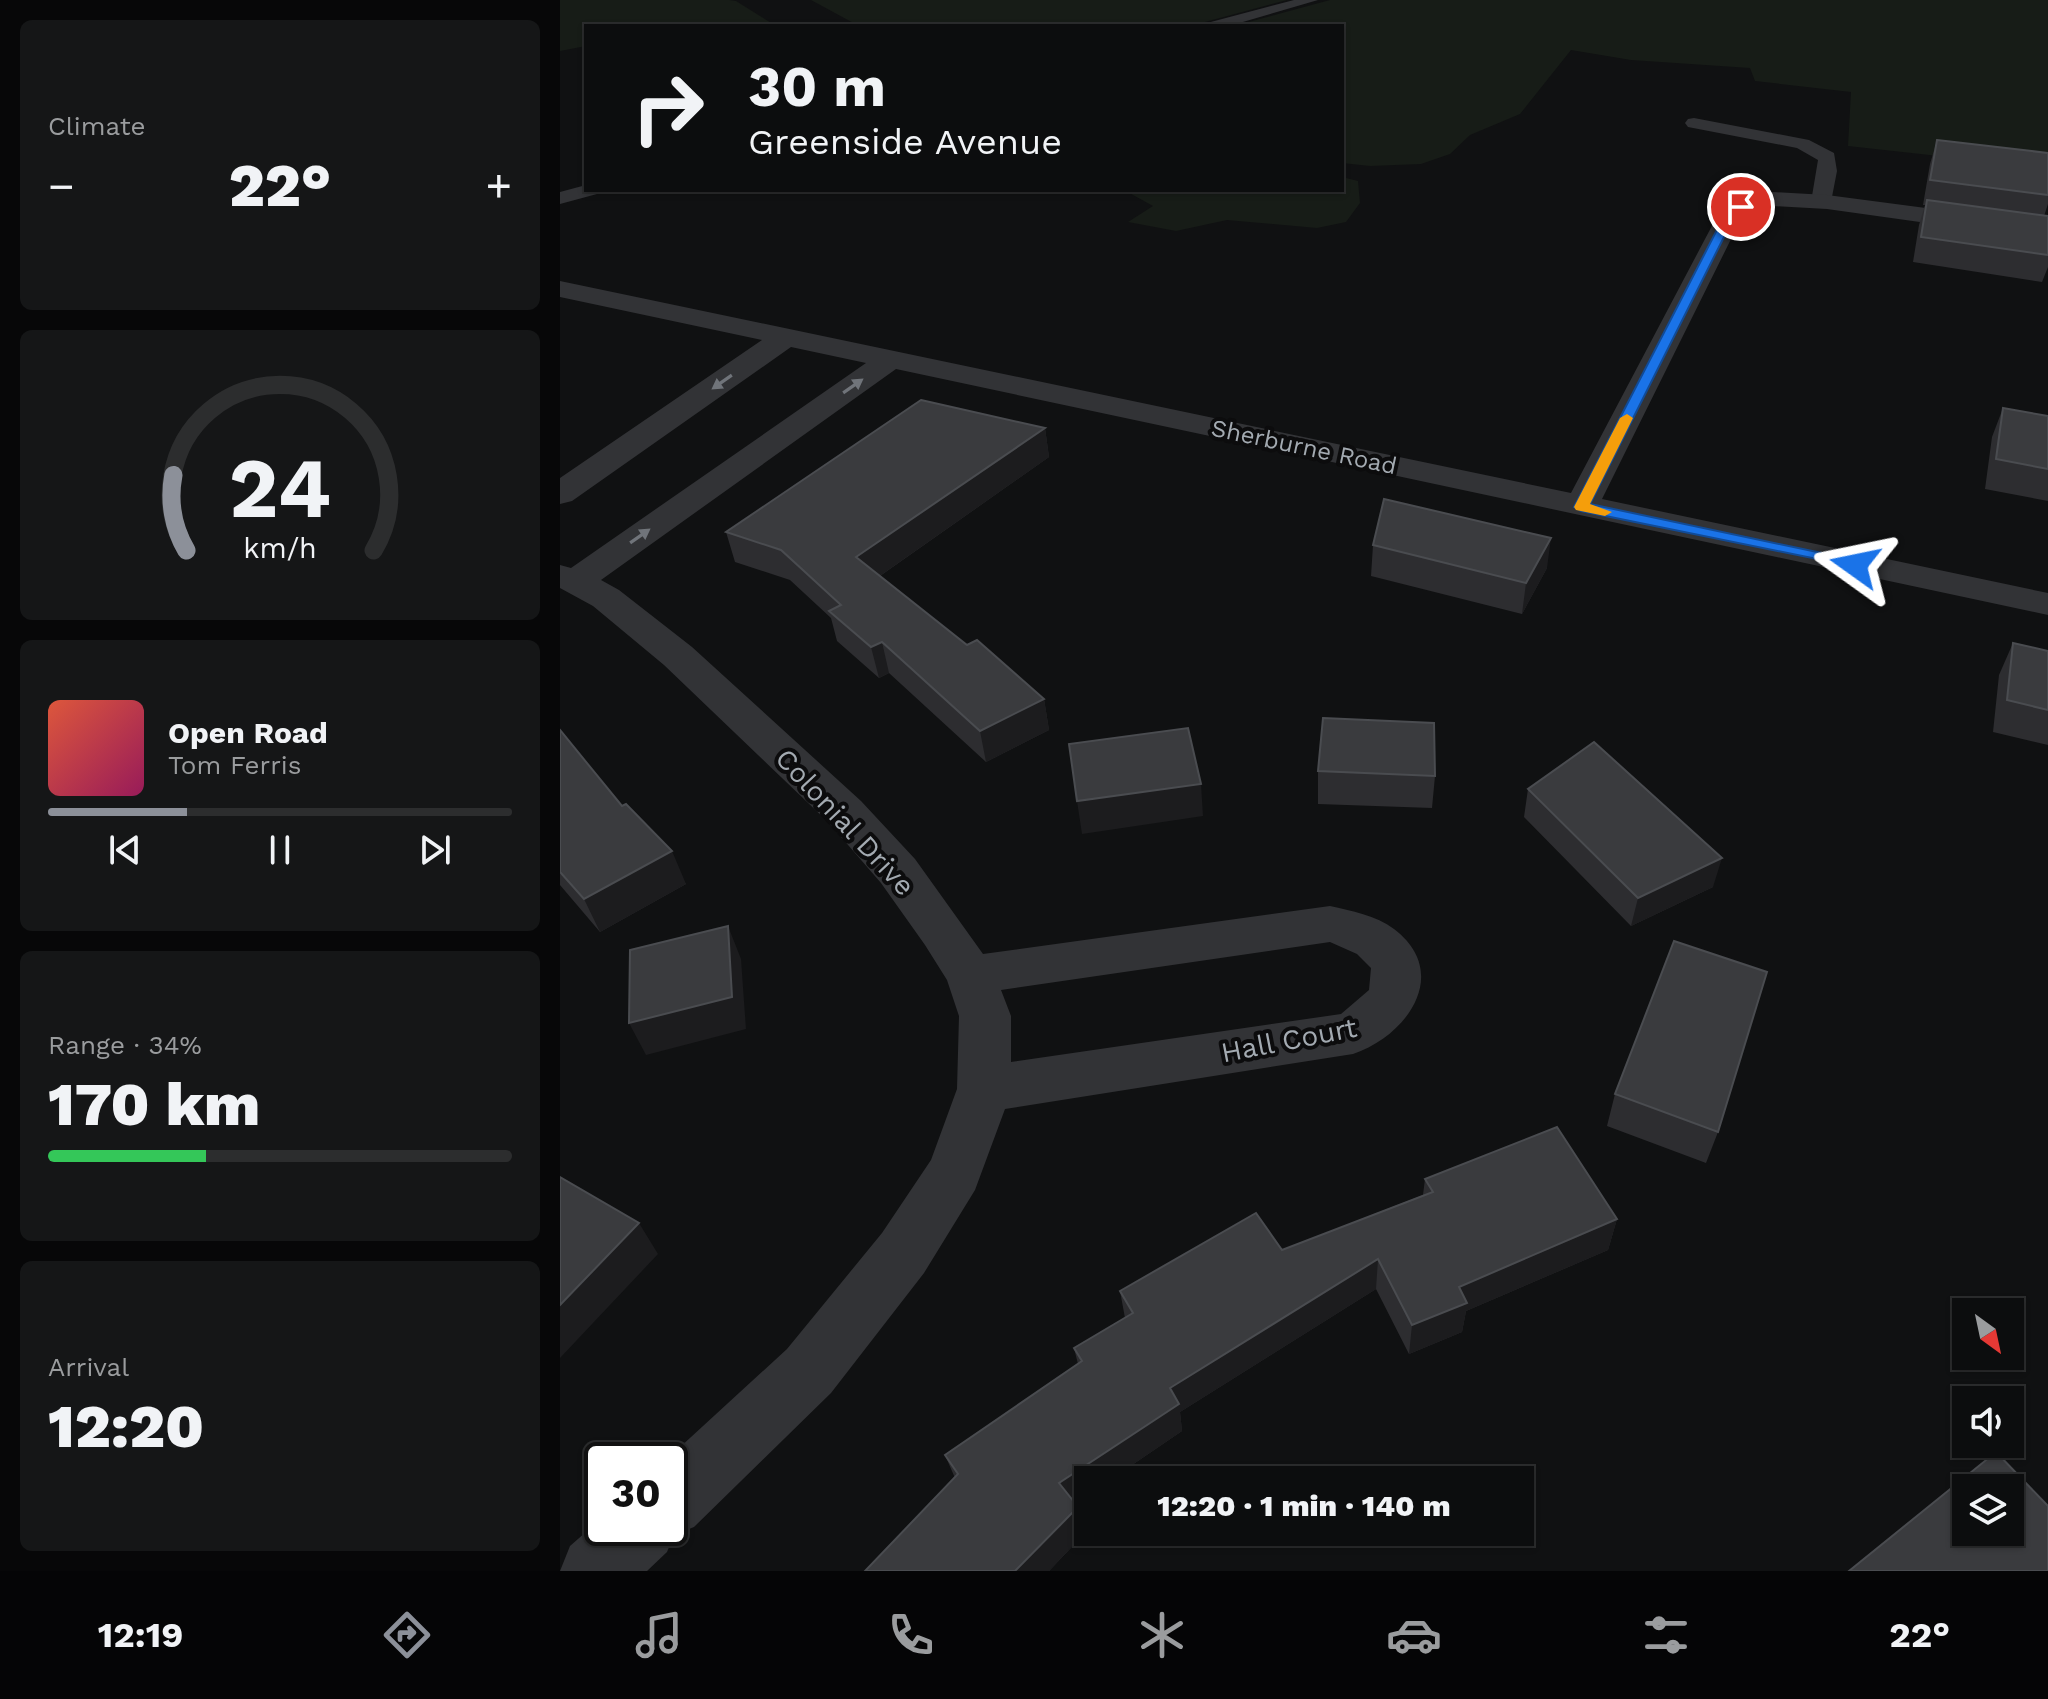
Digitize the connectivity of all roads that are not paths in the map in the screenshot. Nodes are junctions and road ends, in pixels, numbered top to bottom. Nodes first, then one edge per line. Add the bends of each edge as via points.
1 (1311, 0) edge
2 (1220, 24) edge
3 (1694, 123) dead end
4 (584, 192) edge
5 (560, 198) edge
6 (1821, 202) junction
7 (2048, 232) edge
8 (560, 289) edge
9 (786, 337) junction
10 (892, 358) junction
11 (560, 494) edge
12 (1581, 507) junction
13 (568, 578) edge
14 (2048, 604) edge
15 (970, 975) junction
16 (984, 1089) junction
17 (688, 1486) edge
18 (623, 1546) edge
19 (595, 1571) edge

1 - 2 lane
3 - 6 lane via 1792,142 1827,157
4 - 5 lane
6 - 7 street
6 - 12 street via 1773,199 1741,207 1727,222
8 - 9 street, Sherburne Road
9 - 10 street, Sherburne Road
9 -> 11 street
10 - 12 street, Sherburne Road
13 -> 10 street, Colonial Drive
12 - 14 street, Sherburne Road
13 - 15 street, Colonial Drive via 606,598 678,656 845,812 898,871
15 - 16 street, Colonial Drive via 985,1016
15 - 16 street, Hall Court via 1330,924 1371,936 1387,950 1395,967 1397,987 1390,1006 1353,1033
16 - 17 street, Colonial Drive via 955,1172 903,1253 809,1371
18 - 19 street

